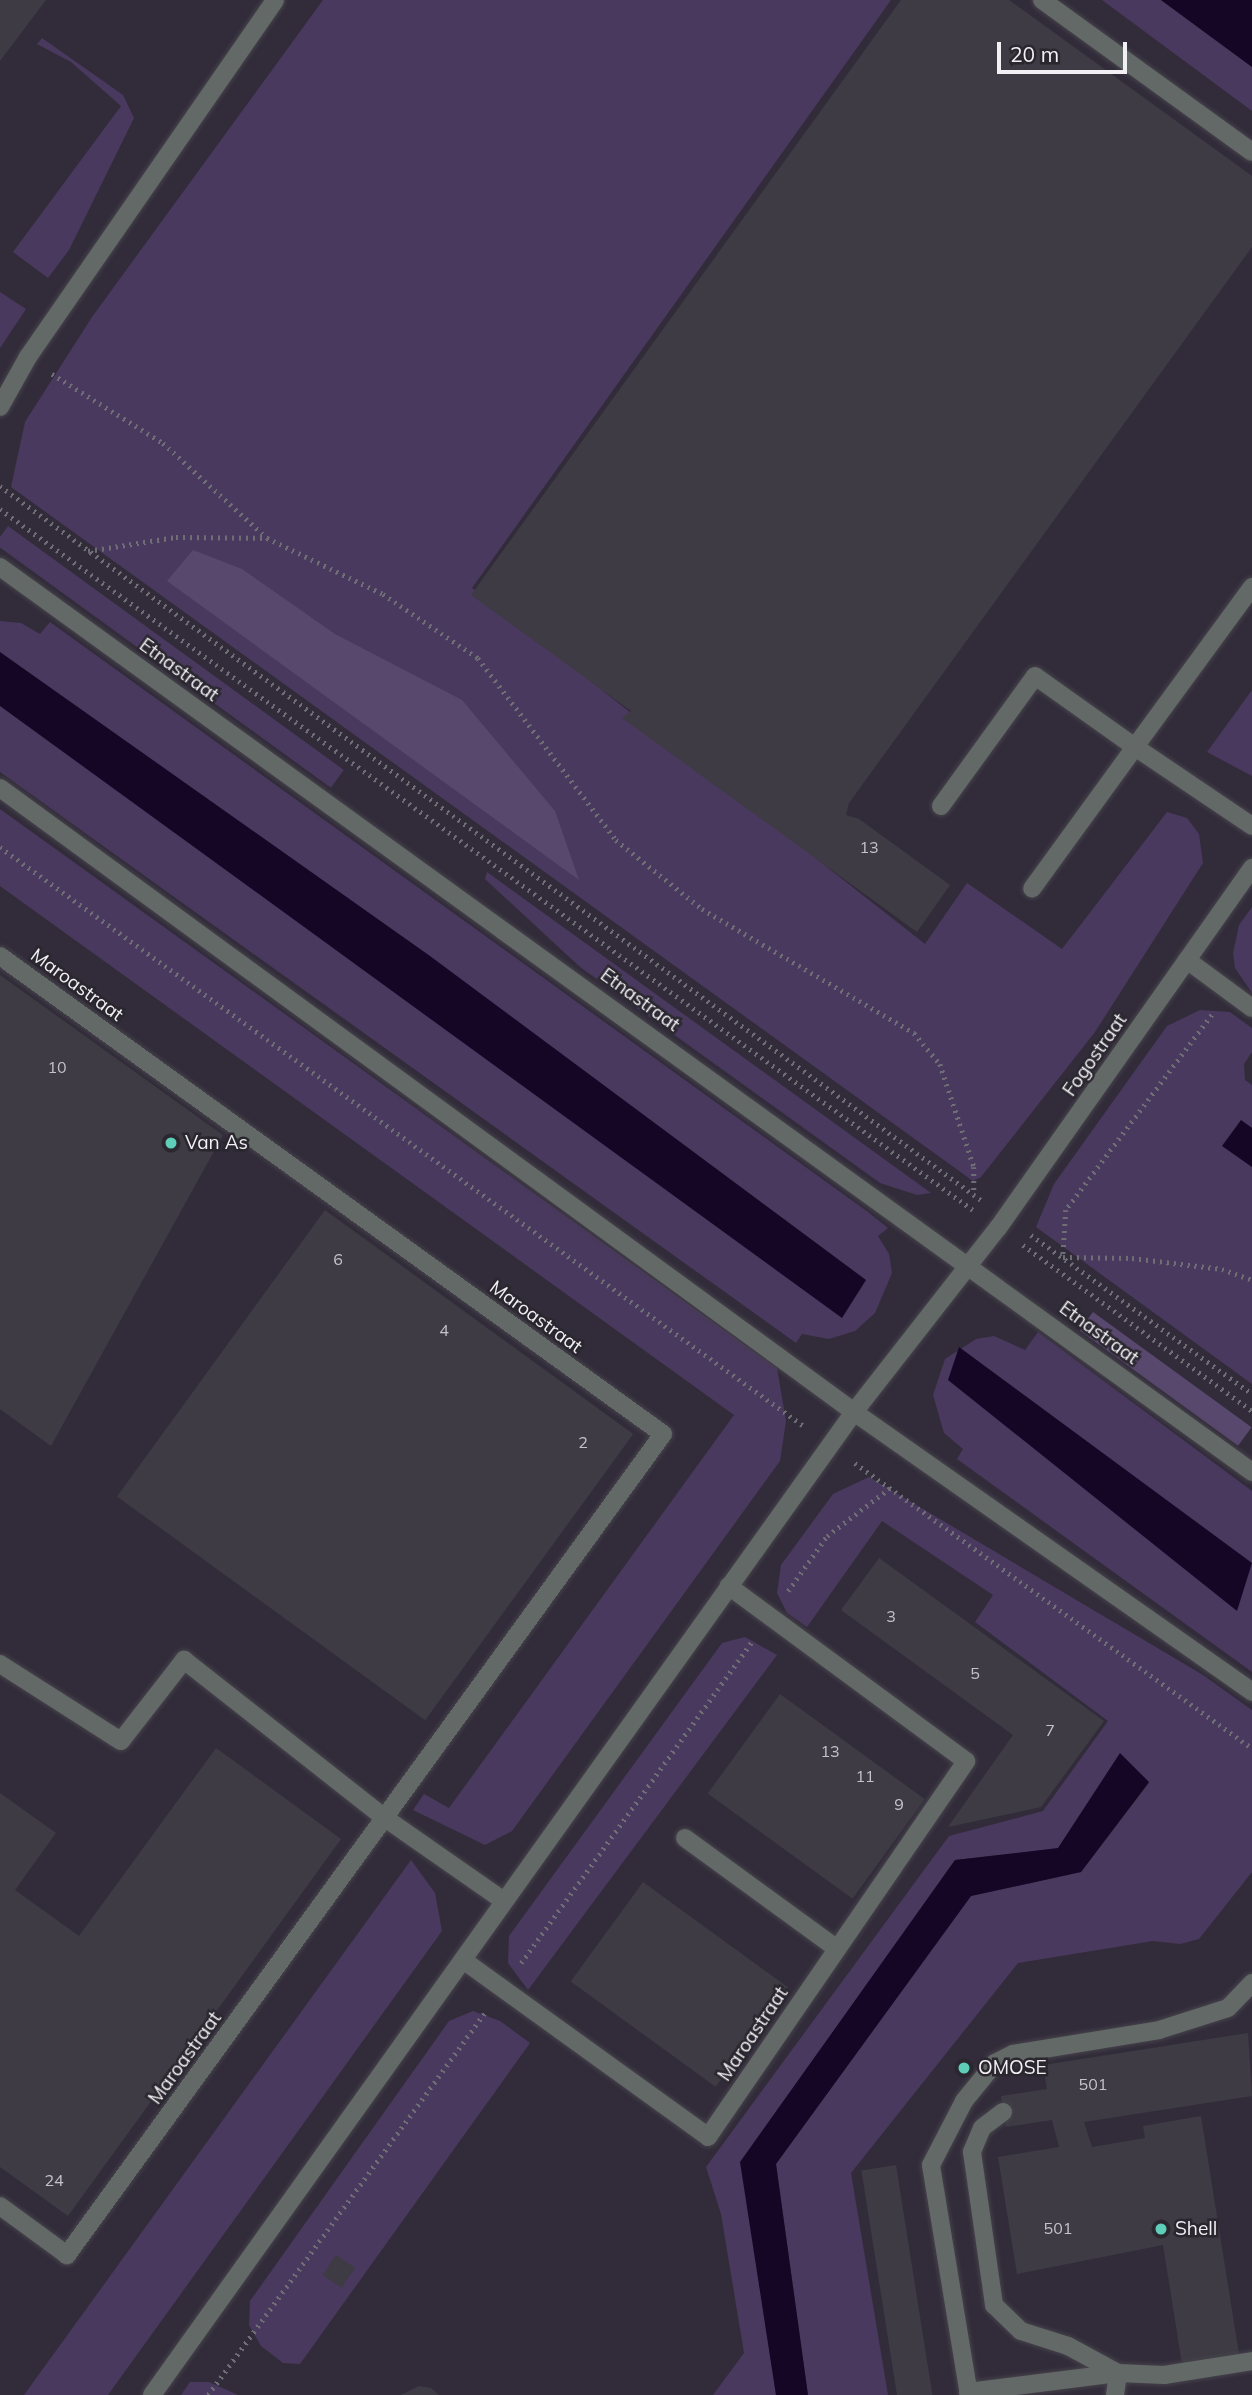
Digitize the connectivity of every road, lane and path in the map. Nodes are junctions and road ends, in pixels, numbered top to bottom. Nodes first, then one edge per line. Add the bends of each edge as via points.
1 (275, 0) edge
2 (1042, 0) edge
3 (1252, 152) edge
4 (28, 357) junction
5 (0, 407) edge
6 (0, 486) edge
7 (1, 512) edge
8 (267, 538) junction
9 (88, 551) junction
10 (0, 567) edge
11 (1252, 587) edge
12 (1135, 747) junction
13 (0, 788) edge
14 (941, 806) dead end
15 (1252, 826) edge
16 (0, 847) edge
17 (1252, 868) edge
18 (1032, 889) dead end
19 (0, 956) edge
20 (1187, 960) junction
21 (1230, 992) junction
22 (1252, 1008) edge
23 (974, 1196) junction
24 (1002, 1222) junction
25 (1063, 1257) junction
26 (971, 1264) junction
27 (1252, 1280) edge
28 (1252, 1394) edge
29 (1252, 1411) edge
30 (854, 1412) junction
31 (830, 1445) junction
32 (1252, 1472) edge
33 (890, 1488) junction
34 (729, 1586) junction
35 (769, 1617) junction
36 (0, 1664) edge
37 (1252, 1692) edge
38 (1252, 1748) edge
39 (384, 1818) junction
40 (685, 1838) dead end
41 (505, 1901) junction
42 (836, 1949) junction
43 (463, 1960) junction
44 (1252, 1983) edge
45 (502, 1989) junction
46 (1003, 2112) dead end
47 (0, 2206) edge
48 (1252, 2361) edge
49 (1118, 2373) junction
50 (969, 2393) edge
51 (152, 2395) edge
52 (208, 2395) edge
53 (1115, 2395) edge

1 - 4 street
2 - 3 street
4 - 5 street
4 - 8 path via 163,443
6 - 9 path
7 - 24 path
8 - 9 path via 176,537
8 - 23 path via 383,594 478,658 616,840 702,909 914,1033 940,1064 974,1167
9 - 23 path
10 - 26 street, Etnastraat
11 - 12 street
12 - 14 street via 1035,676
12 - 15 street
12 - 18 street
13 - 30 street
16 - 31 path
17 - 20 street, Fogostraat
19 - 39 street, Maroastraat via 663,1434
20 - 21 street
20 - 24 street, Fogostraat
21 - 22 street
21 - 25 path via 1066,1210
23 - 24 path
24 - 25 path
24 - 26 street, Fogostraat
24 - 29 path
25 - 27 path via 1132,1258 1222,1269
25 - 28 path
26 - 30 street, Fogostraat
26 - 32 street, Etnastraat
30 - 31 street
30 - 37 street
31 - 33 path
31 - 34 street
33 - 35 path via 827,1536
33 - 38 path
34 - 35 street, Maroastraat
34 - 41 street
35 - 42 street, Maroastraat via 966,1761
35 - 45 path
36 - 39 street via 121,1741 184,1660
39 - 41 street
39 - 47 street, Maroastraat via 67,2255
40 - 42 street
41 - 43 street
42 - 45 street, Maroastraat via 708,2137
43 - 45 street, Maroastraat
43 - 51 street
44 - 50 street via 1228,2008 1159,2030 1013,2054 995,2063 964,2101 930,2165
45 - 52 path
46 - 49 street via 982,2128 972,2152 995,2305 1021,2331 1068,2346
48 - 49 street via 1164,2375
49 - 50 street
49 - 53 street

